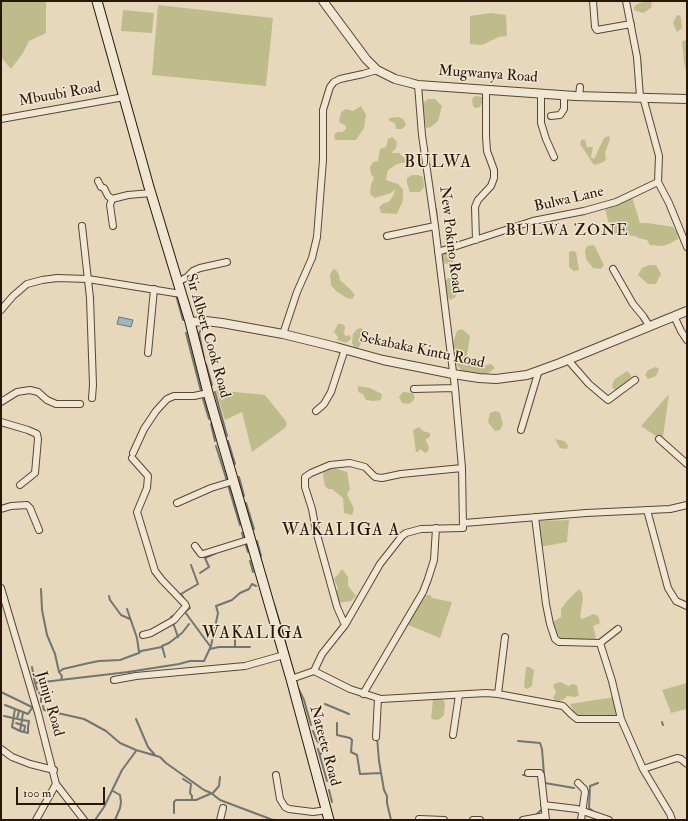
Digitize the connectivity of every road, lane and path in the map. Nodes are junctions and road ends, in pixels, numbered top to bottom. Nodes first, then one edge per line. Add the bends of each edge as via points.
1 (96, 1) edge
2 (323, 1) edge
3 (593, 1) edge
4 (626, 1) edge
5 (631, 24) junction
6 (377, 70) junction
7 (418, 85) junction
8 (486, 89) junction
9 (541, 93) junction
10 (564, 95) junction
11 (124, 97) junction
12 (641, 97) junction
13 (687, 100) edge
14 (551, 116) dead end
15 (1, 119) edge
16 (554, 157) dead end
17 (98, 181) dead end
18 (658, 182) junction
19 (151, 193) junction
20 (112, 199) junction
21 (82, 226) dead end
22 (113, 226) dead end
23 (435, 226) junction
24 (387, 236) dead end
25 (476, 240) junction
26 (687, 247) edge
27 (438, 252) junction
28 (227, 262) dead end
29 (612, 269) dead end
30 (88, 279) junction
31 (178, 282) junction
32 (154, 289) junction
33 (181, 294) junction
34 (1, 310) edge
35 (687, 311) edge
36 (674, 316) junction
37 (190, 322) junction
38 (650, 327) junction
39 (283, 334) junction
40 (687, 340) edge
41 (345, 349) junction
42 (148, 353) dead end
43 (568, 360) junction
44 (539, 370) junction
45 (453, 374) junction
46 (635, 380) dead end
47 (455, 388) junction
48 (414, 389) dead end
49 (208, 393) junction
50 (92, 398) dead end
51 (1, 402) edge
52 (80, 404) dead end
53 (316, 411) dead end
54 (1, 422) edge
55 (522, 430) dead end
56 (659, 440) dead end
57 (687, 464) edge
58 (462, 468) junction
59 (234, 481) junction
60 (20, 485) dead end
61 (177, 503) dead end
62 (687, 505) edge
63 (1, 509) edge
64 (647, 510) junction
65 (535, 517) junction
66 (464, 523) junction
67 (436, 528) junction
68 (39, 530) dead end
69 (251, 539) junction
70 (195, 546) dead end
71 (1, 588) edge
72 (687, 606) edge
73 (344, 625) junction
74 (618, 629) dead end
75 (143, 635) dead end
76 (505, 637) dead end
77 (600, 643) junction
78 (284, 655) junction
79 (314, 671) junction
80 (291, 678) junction
81 (114, 680) dead end
82 (363, 694) junction
83 (498, 694) junction
84 (459, 695) junction
85 (378, 698) junction
86 (622, 719) junction
87 (453, 735) dead end
88 (376, 738) dead end
89 (1, 749) edge
90 (687, 764) edge
91 (643, 769) junction
92 (54, 770) junction
93 (528, 773) dead end
94 (276, 775) dead end
95 (578, 783) dead end
96 (56, 784) junction
97 (544, 805) junction
98 (223, 808) dead end
99 (327, 810) junction
100 (582, 811) junction
101 (546, 818) edge
102 (419, 819) dead end
103 (36, 820) edge
104 (84, 820) edge
105 (220, 820) edge
106 (329, 820) edge
107 (444, 820) edge
108 (473, 820) edge
109 (478, 820) edge
110 (523, 820) edge
111 (581, 820) edge
112 (609, 820) edge
113 (672, 820) edge

1 - 11 main road, Sir Albert Cook Road
2 - 6 street, Mugwanya Road
3 - 5 street via 597,30
4 - 5 street
5 - 12 street
6 - 7 street, Mugwanya Road via 395,79
6 - 39 street via 340,79 330,87 323,119 323,160 317,237 312,258
7 - 8 street, Mugwanya Road
7 - 23 street, New Pokino Road via 422,136
8 - 9 street, Mugwanya Road
8 - 25 street via 487,151 494,170 494,178 475,207
9 - 10 street, Mugwanya Road
9 - 16 street via 541,123
10 - 12 street, Mugwanya Road via 579,92
10 - 14 street via 564,109 560,115
11 - 15 street, Mbuubi Road
11 - 19 main road, Sir Albert Cook Road
12 - 13 street, Mugwanya Road
12 - 18 street via 658,156
17 - 20 street
18 - 25 street, Bulwa Lane via 616,202 533,221
18 - 26 street
19 - 20 street
19 - 31 main road, Sir Albert Cook Road
20 - 22 street via 110,205
21 - 30 street
23 - 24 street
23 - 27 street, New Pokino Road
25 - 27 street, Bulwa Lane
27 - 45 street, New Pokino Road
28 - 31 street via 200,268
29 - 38 street
30 - 32 street
30 - 34 street via 57,278 27,284
30 - 50 street
31 - 33 main road, Sir Albert Cook Road
32 - 33 street
32 - 42 street
33 - 37 main road, Sir Albert Cook Road
35 - 36 street, Sekabaka Kintu Road
36 - 38 street, Sekabaka Kintu Road
36 - 40 street
37 - 39 street, Sekabaka Kintu Road via 222,323
37 - 49 main road, Sir Albert Cook Road
38 - 43 street, Sekabaka Kintu Road
39 - 41 street, Sekabaka Kintu Road
41 - 45 street, Sekabaka Kintu Road via 383,360
41 - 53 street via 331,392
43 - 44 street, Sekabaka Kintu Road
43 - 46 street via 589,384 608,400
44 - 45 street, Sekabaka Kintu Road via 527,375 496,379
44 - 55 street
45 - 47 street, New Pokino Road
47 - 48 street
47 - 58 street, New Pokino Road
49 - 59 main road, Sir Albert Cook Road
49 - 75 street via 174,396 168,399 150,419 136,444 133,456 148,476 147,488 137,512 156,571 186,606 174,620
51 - 52 street via 17,392 30,390 38,392 56,404
54 - 60 street via 37,434 35,472
56 - 57 street
58 - 66 street, New Pokino Road
58 - 73 street via 382,478 375,477 365,467 350,464 330,465 305,477 316,531 335,602
59 - 61 street
59 - 69 main road, Sir Albert Cook Road
62 - 64 street
63 - 68 street via 27,505
64 - 65 street
64 - 72 street via 668,588 676,601
65 - 66 street
65 - 77 street via 546,604 555,639 559,642
66 - 67 street via 463,528
67 - 73 street via 414,530 397,541 380,564
67 - 82 street via 434,560 423,592
69 - 70 street via 203,554
69 - 78 main road, Sir Albert Cook Road
71 - 92 street, Junju Road
73 - 79 street via 322,654
74 - 77 street
76 - 83 street
77 - 86 street
78 - 80 main road, Sir Albert Cook Road
78 - 81 street via 245,666
79 - 80 street
79 - 82 street
80 - 99 main road, Nateete Road
82 - 85 street
83 - 84 street
83 - 86 street via 563,706 578,719
84 - 85 street
84 - 87 street
85 - 88 street
86 - 91 street
89 - 92 street via 12,757
90 - 91 street via 677,758
91 - 113 street
92 - 96 street, Junju Road
93 - 97 street via 541,775
94 - 99 street via 280,798 289,809 313,812
95 - 100 street via 585,792
96 - 103 street
96 - 104 street, Junju Road
97 - 100 street
97 - 101 street
98 - 105 street
99 - 106 main road, Nateete Road
100 - 111 street
100 - 112 street
101 - 110 street
102 - 107 street
108 - 109 street

